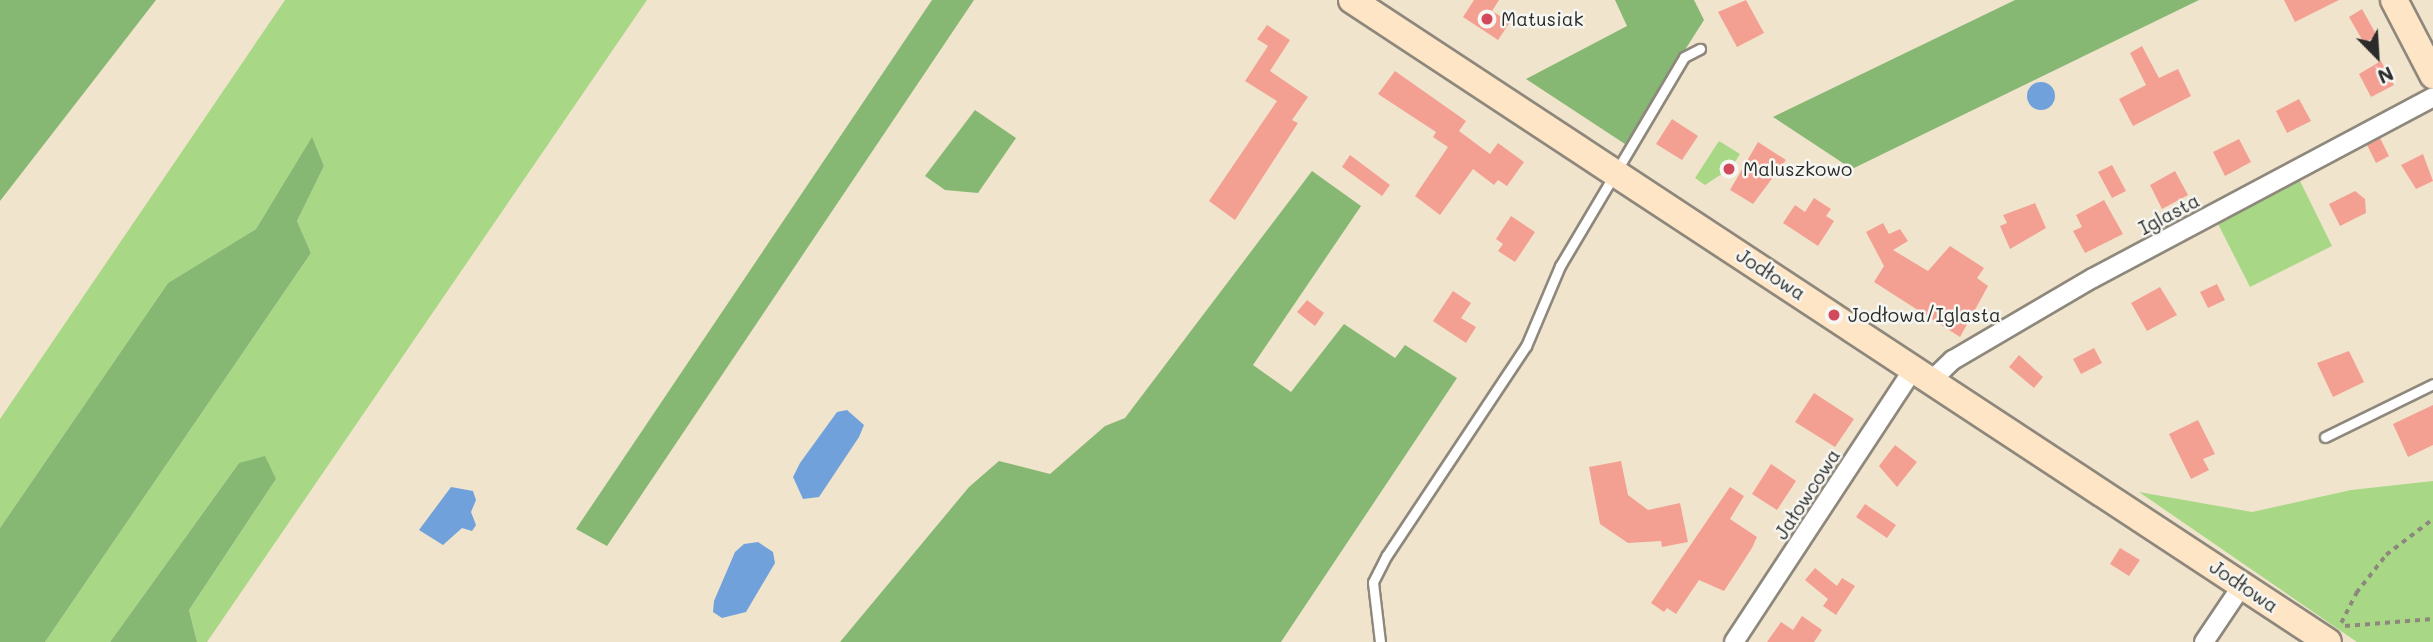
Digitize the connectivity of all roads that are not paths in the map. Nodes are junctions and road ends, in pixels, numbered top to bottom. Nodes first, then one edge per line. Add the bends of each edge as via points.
1 (2394, 0) edge
2 (1365, 4) edge
3 (1700, 49) dead end
4 (2433, 75) edge
5 (2433, 97) edge
6 (1618, 171) junction
7 (1924, 374) junction
8 (2433, 384) edge
9 (2325, 437) dead end
10 (2243, 584) junction
11 (1380, 642) edge
12 (1734, 642) edge
13 (2204, 642) edge
14 (2328, 642) edge

1 - 4 street
2 - 6 street, Jodłowa
3 - 6 lane via 1684,57
5 - 7 street, Iglasta via 2093,278
6 - 7 street, Jodłowa
6 - 11 lane via 1560,265 1525,346 1373,582
7 - 10 street, Jodłowa
7 - 12 street, Jałowcowa
8 - 9 lane
10 - 13 street
10 - 14 street, Jodłowa

